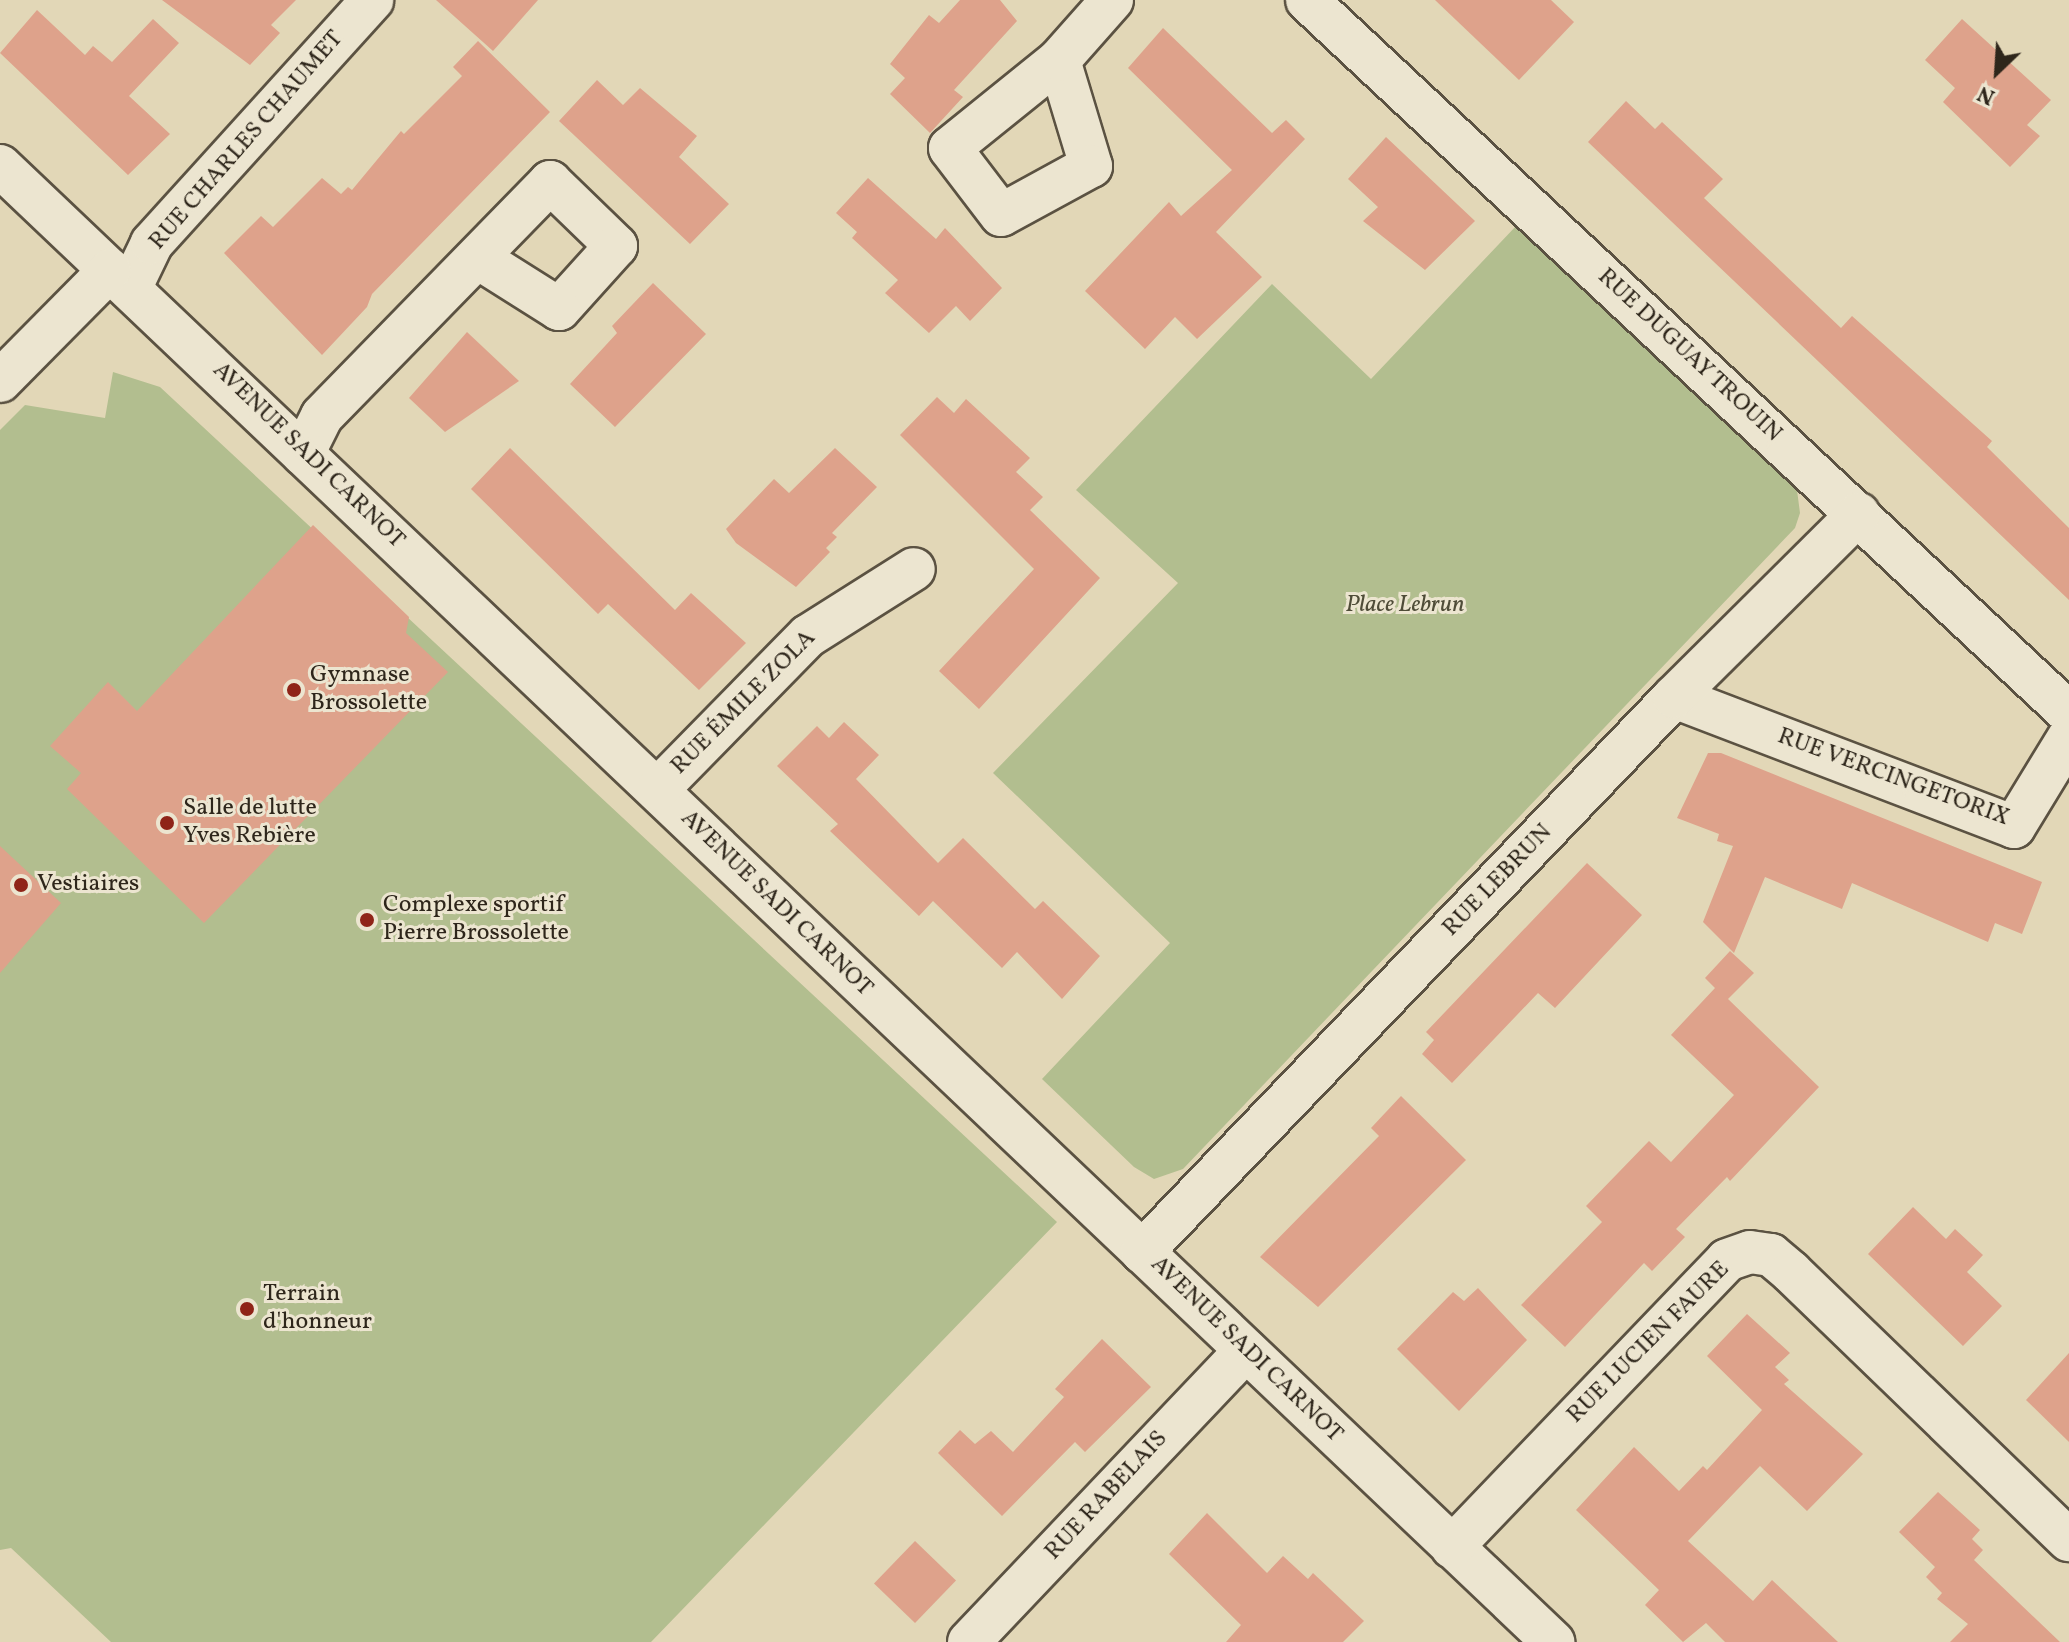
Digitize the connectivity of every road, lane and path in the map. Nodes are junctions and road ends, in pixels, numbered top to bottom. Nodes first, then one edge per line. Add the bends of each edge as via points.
1 (372, 0) edge
2 (1112, 0) edge
3 (1307, 0) edge
4 (1059, 60) dead end
5 (0, 166) edge
6 (478, 258) dead end
7 (120, 279) junction
8 (0, 381) edge
9 (303, 454) junction
10 (1858, 514) junction
11 (914, 569) dead end
12 (1674, 697) junction
13 (2069, 713) edge
14 (2069, 737) edge
15 (658, 789) junction
16 (1142, 1252) junction
17 (1246, 1350) junction
18 (2069, 1540) edge
19 (1452, 1547) junction
20 (969, 1642) edge
21 (1553, 1642) edge

1 - 7 street, RUE CHARLES CHAUMET
2 - 4 street
3 - 10 street, RUE DUGUAY TROUIN
5 - 7 street, AVENUE SADI CARNOT
6 - 9 street via 322,416
7 - 8 street, RUE CHARLES CHAUMET
7 - 9 street, AVENUE SADI CARNOT
9 - 15 street, AVENUE SADI CARNOT
10 - 12 street, RUE LEBRUN
10 - 13 street, RUE DUGUAY TROUIN
11 - 15 street, RUE ÉMILE ZOLA via 808,636
12 - 14 street, RUE VERCINGETORIX via 2014,827
12 - 16 street, RUE LEBRUN
15 - 16 street, AVENUE SADI CARNOT
16 - 17 street, AVENUE SADI CARNOT
17 - 19 street, AVENUE SADI CARNOT
17 - 20 street, RUE RABELAIS
18 - 19 street, RUE LUCIEN FAURE via 1791,1272 1771,1255 1750,1252 1727,1260
19 - 21 street, AVENUE SADI CARNOT

